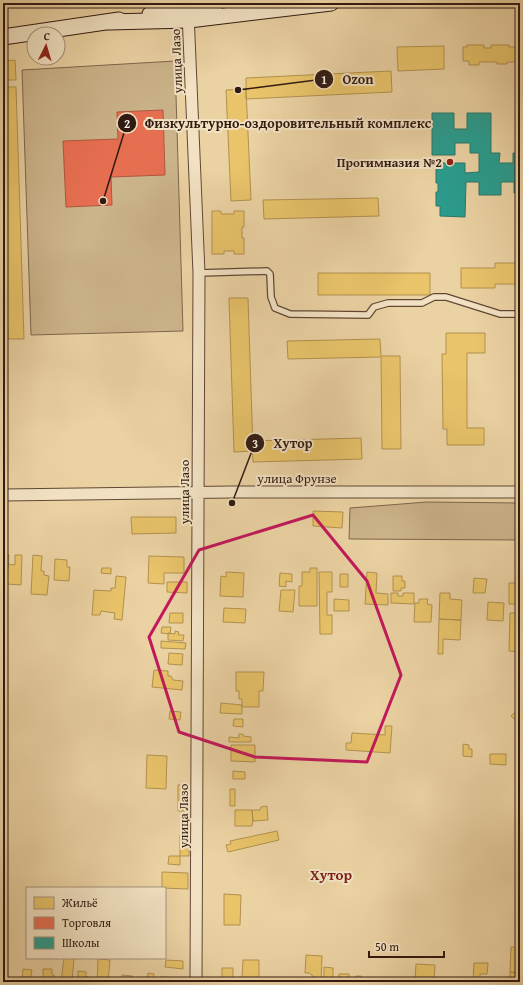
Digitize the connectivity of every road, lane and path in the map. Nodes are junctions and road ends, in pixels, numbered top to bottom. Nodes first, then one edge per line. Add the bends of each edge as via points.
1 (216, 3) edge
2 (331, 3) edge
3 (187, 10) edge
4 (3, 36) edge
5 (199, 272) junction
6 (520, 314) edge
7 (520, 492) edge
8 (198, 493) junction
9 (3, 495) edge
10 (196, 982) edge

1 - 3 street
2 - 3 street
3 - 4 street
3 - 5 street, улица Лазо
5 - 6 lane via 267,271 270,274 271,297 275,308 290,314 368,315 374,307 388,303 422,303 434,297 446,298 500,314
5 - 8 street, улица Лазо
7 - 8 street, улица Фрунзе
8 - 9 street, улица Фрунзе
8 - 10 street, улица Лазо

